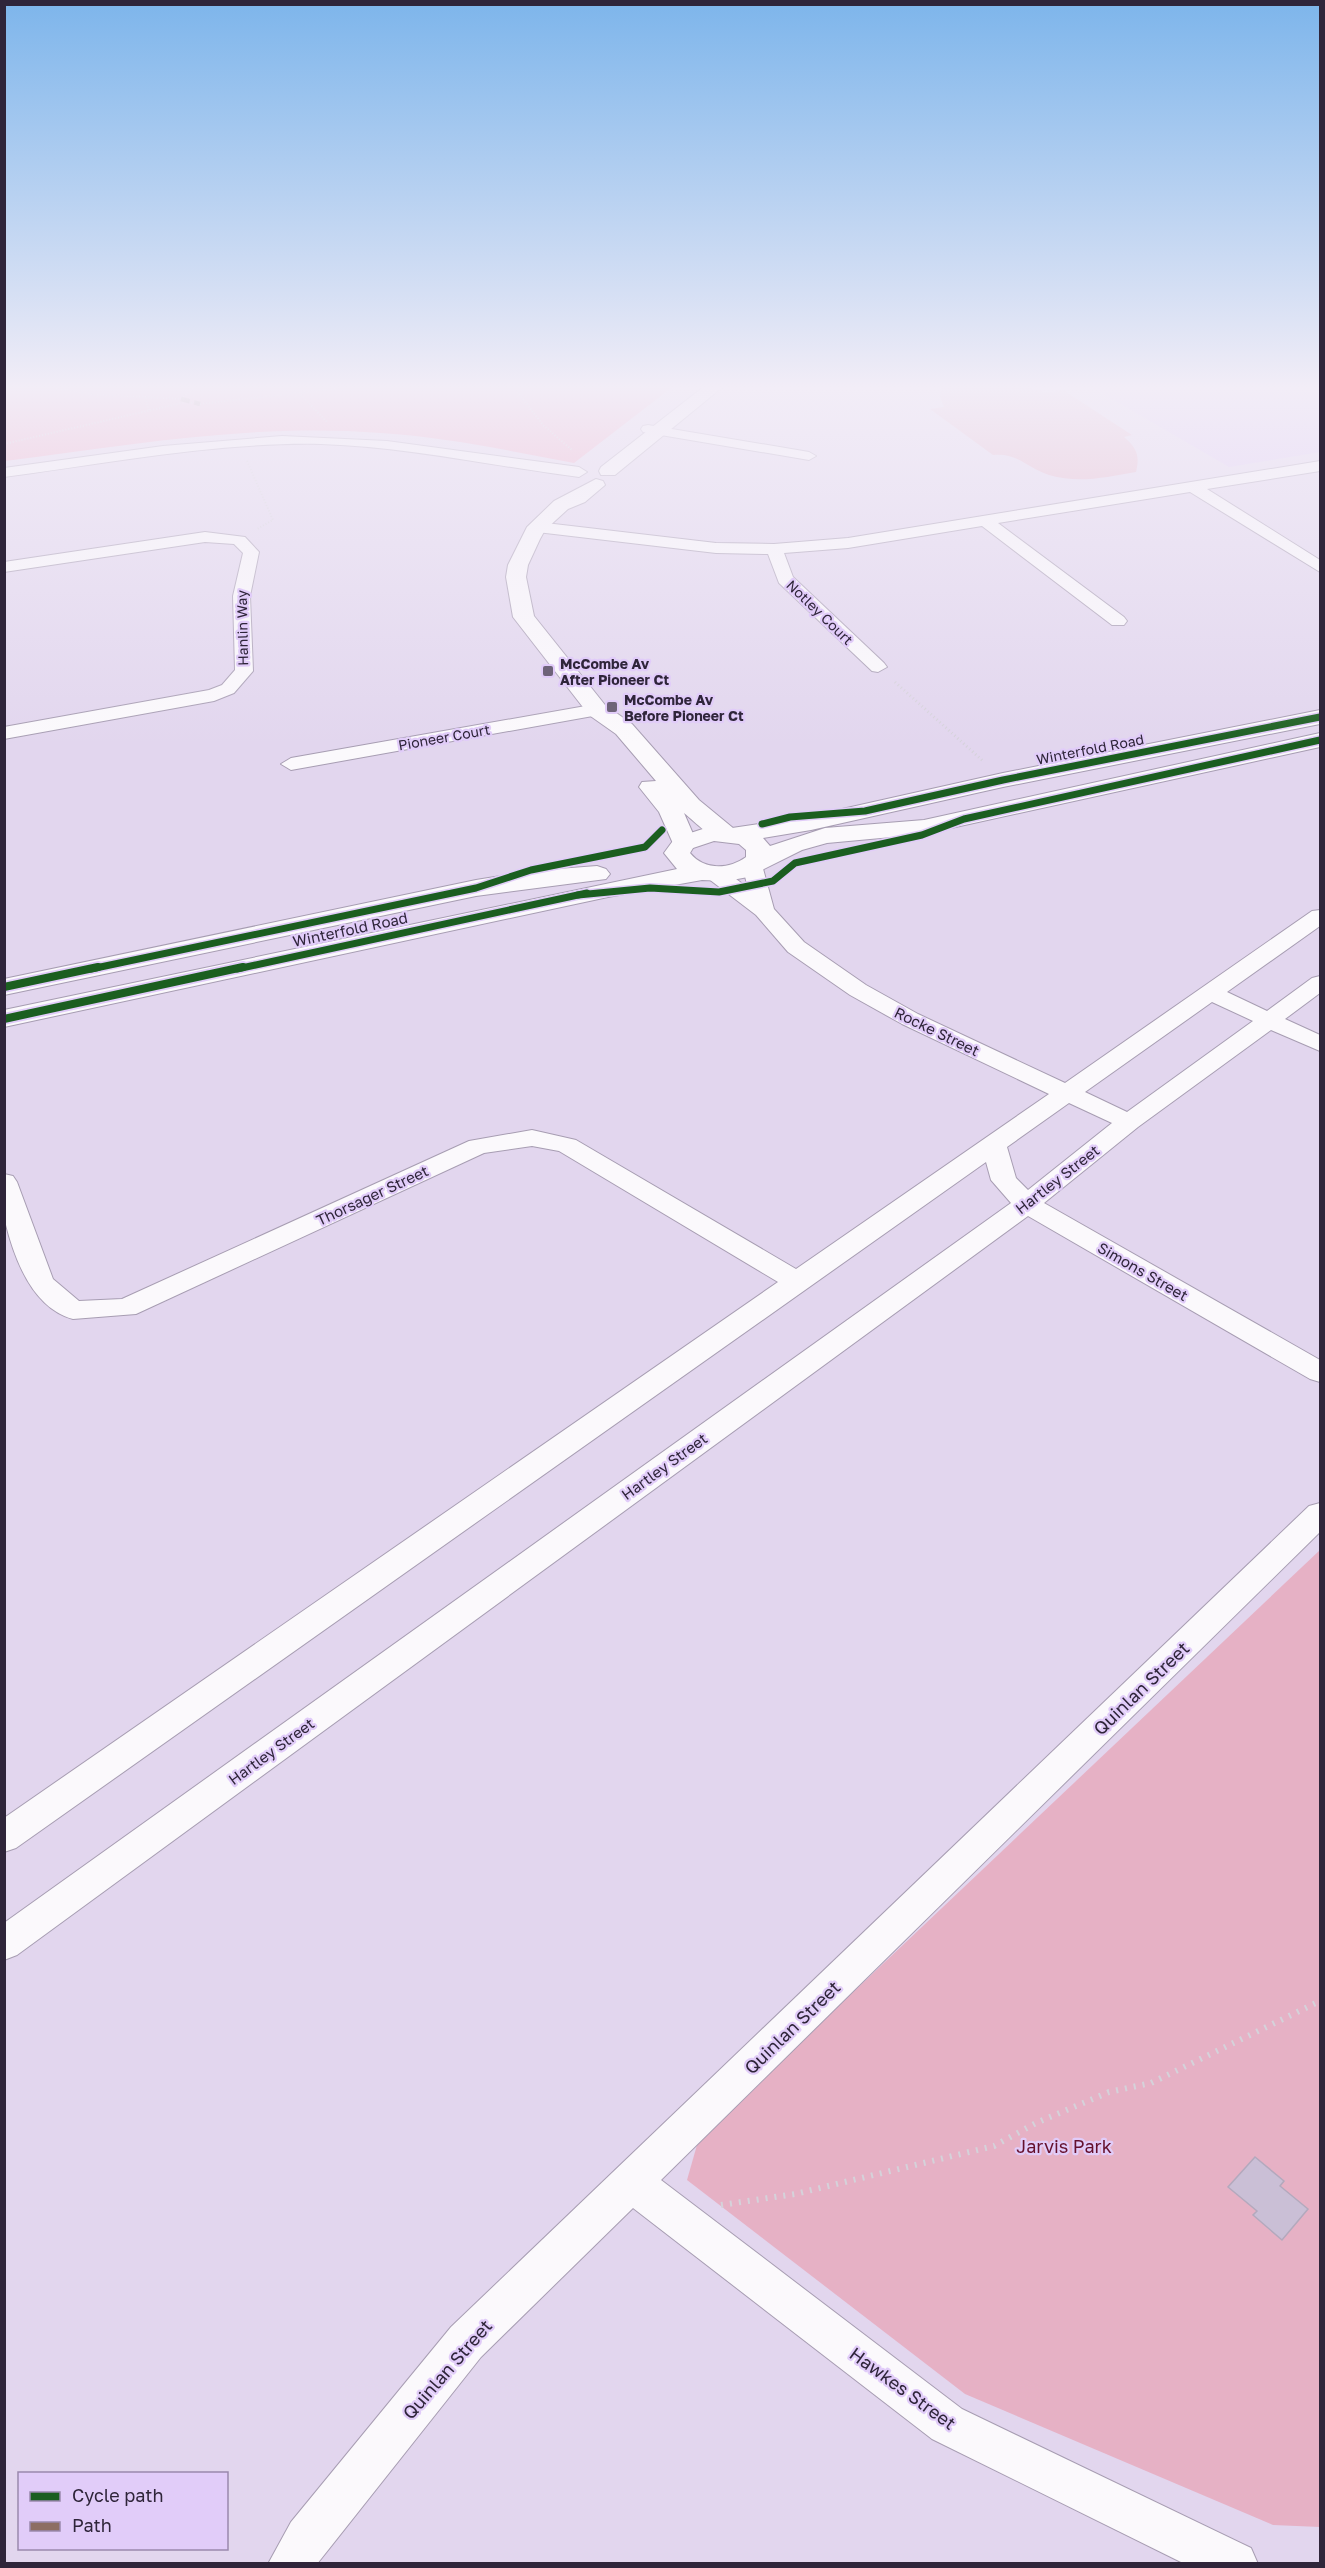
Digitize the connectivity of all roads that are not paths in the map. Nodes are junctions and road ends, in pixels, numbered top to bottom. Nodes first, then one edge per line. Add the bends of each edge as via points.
1 (561, 505) edge
2 (1084, 505) edge
3 (1221, 505) edge
4 (985, 521) junction
5 (537, 527) junction
6 (774, 549) junction
7 (4, 567) edge
8 (1320, 567) edge
9 (1118, 621) dead end
10 (878, 667) road end
11 (597, 710) junction
12 (1320, 717) edge
13 (4, 733) edge
14 (1320, 740) edge
15 (291, 764) dead end
16 (730, 834) junction
17 (680, 848) junction
18 (755, 863) junction
19 (707, 872) junction
20 (764, 910) junction
21 (1320, 916) edge
22 (1320, 983) edge
23 (4, 987) edge
24 (1211, 993) junction
25 (4, 1019) edge
26 (1270, 1021) junction
27 (1320, 1044) edge
28 (1069, 1094) junction
29 (1129, 1122) junction
30 (994, 1145) junction
31 (4, 1182) edge
32 (1027, 1204) junction
33 (797, 1281) junction
34 (1320, 1372) edge
35 (1320, 1514) edge
36 (4, 1837) edge
37 (4, 1944) edge
38 (632, 2182) junction
39 (291, 2564) edge
40 (1234, 2564) edge

1 - 5 main road
2 - 4 street
3 - 8 street
4 - 6 street via 848,543
4 - 9 street
5 - 6 street via 716,548
5 - 11 main road via 518,565 517,587 524,617
6 - 10 street, Notley Court via 784,579
7 - 13 street, Hanlin Way via 205,537 239,540 251,552 240,590 244,671 228,689 187,702
11 - 15 street, Pioneer Court
11 - 16 main road via 624,729 690,805
11 - 17 main road via 604,732 671,810
12 - 16 main road, Winterfold Road via 811,823
14 - 18 main road via 924,827 825,836 793,845
16 - 17 main road, Winterfold Road via 701,835
16 - 18 main road via 754,843 760,854
17 - 19 main road via 686,865
17 - 23 main road, Winterfold Road via 597,874 476,888
18 - 19 main road, Winterfold Road via 733,872
18 - 20 street, Rocke Street
19 - 20 street, Rocke Street
19 - 25 main road, Winterfold Road via 608,889
20 - 28 street, Rocke Street via 796,947 858,990 910,1019
21 - 24 street
22 - 26 street, Hartley Street
24 - 26 street
24 - 28 street
26 - 27 street
26 - 29 street, Hartley Street
28 - 29 street, Rocke Street
28 - 30 street
29 - 32 street, Hartley Street
30 - 32 street, Simons Street via 1004,1180
30 - 33 street
31 - 33 street, Thorsager Street via 41,1283 73,1310 126,1308 478,1146 532,1138 567,1145
32 - 34 street, Simons Street
32 - 37 street, Hartley Street
33 - 36 street
35 - 38 street, Quinlan Street
38 - 39 street, Quinlan Street via 466,2342 307,2538
38 - 40 street, Hawkes Street via 947,2424

